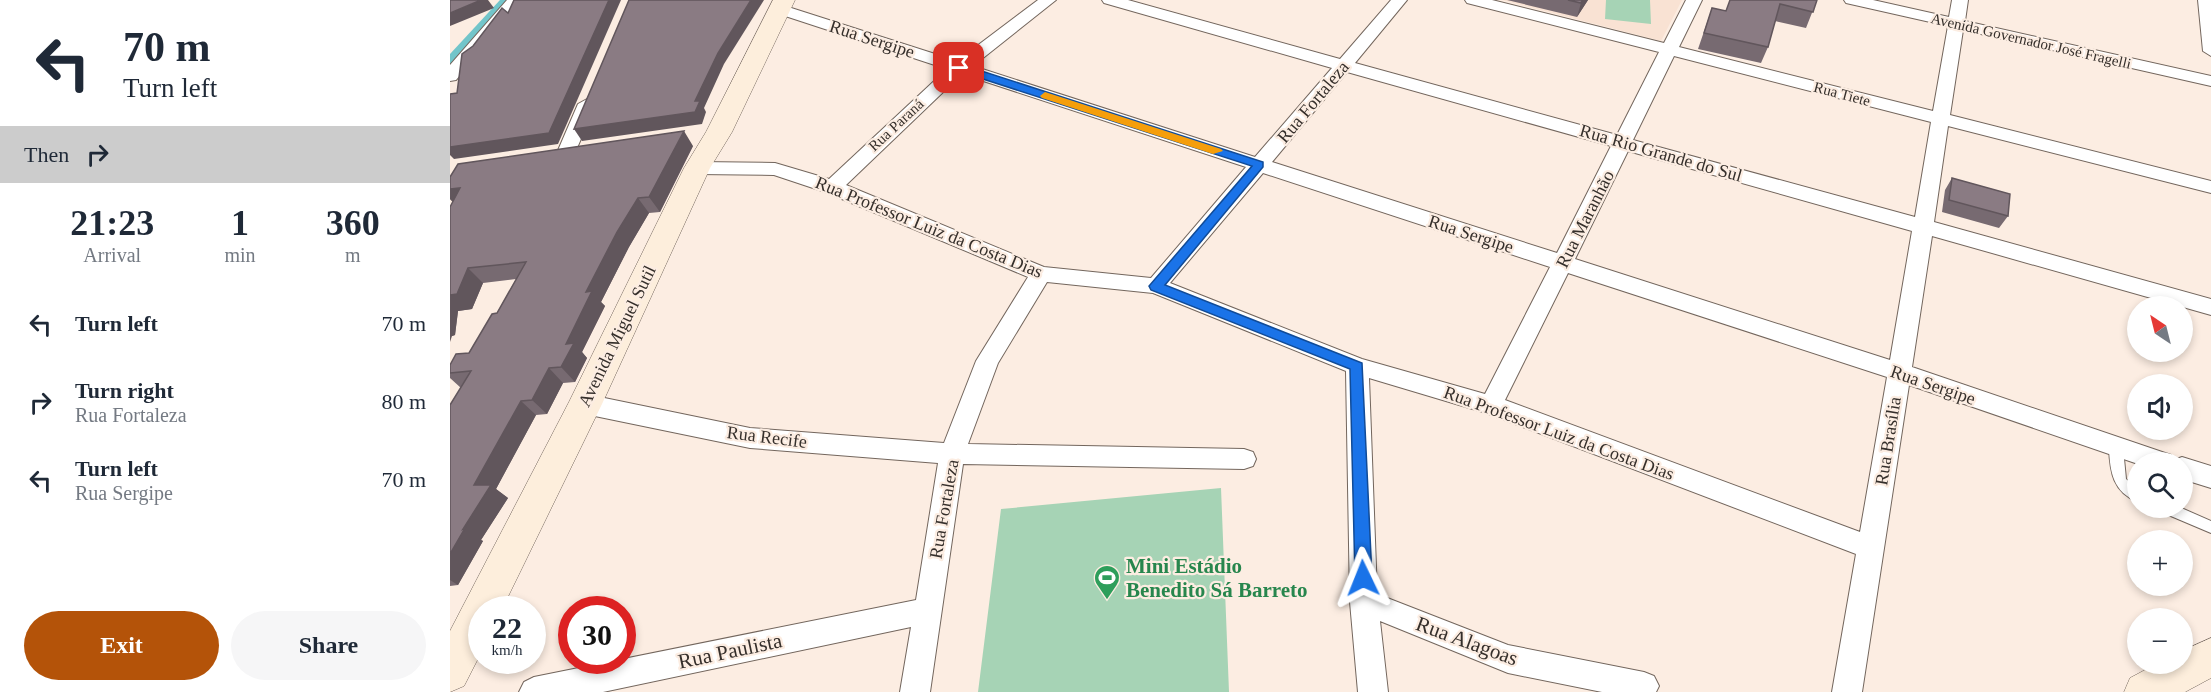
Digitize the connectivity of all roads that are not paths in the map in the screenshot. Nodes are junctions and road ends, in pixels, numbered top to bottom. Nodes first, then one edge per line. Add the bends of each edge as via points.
1 (515, 0) edge
2 (1048, 0) edge
3 (1110, 0) edge
4 (1399, 0) edge
5 (1473, 0) edge
6 (1694, 0) edge
7 (1852, 0) edge
8 (1960, 0) edge
9 (2206, 0) edge
10 (782, 5) edge
11 (1956, 23) junction
12 (1670, 48) junction
13 (2211, 51) edge
14 (1344, 65) junction
15 (959, 68) junction
16 (450, 76) edge
17 (2211, 81) edge
18 (593, 88) edge
19 (1940, 120) junction
20 (719, 132) junction
21 (684, 137) edge
22 (1623, 143) junction
23 (565, 155) edge
24 (1259, 165) junction
25 (697, 168) junction
26 (832, 187) junction
27 (2211, 187) edge
28 (1923, 227) junction
29 (1562, 263) junction
30 (1041, 274) junction
31 (1156, 286) junction
32 (2211, 308) edge
33 (1357, 366) junction
34 (1899, 372) junction
35 (585, 404) junction
36 (1491, 405) junction
37 (2116, 448) junction
38 (2129, 452) edge
39 (952, 454) junction
40 (1244, 459) dead end
41 (2193, 471) edge
42 (2211, 477) edge
43 (2127, 491) edge
44 (2190, 518) edge
45 (2211, 527) edge
46 (1870, 547) junction
47 (1364, 602) junction
48 (927, 611) junction
49 (2211, 657) edge
50 (450, 672) edge
51 (1644, 686) dead end
52 (534, 692) edge
53 (915, 692) edge
54 (1373, 692) edge
55 (1847, 692) edge
56 (2144, 692) edge

1 - 16 street
2 - 15 street, Rua Paraná
3 - 14 street, Rua Rio Grande do Sul
4 - 14 street, Rua Fortaleza
5 - 12 street, Rua Tiete
6 - 12 street, Rua Maranhão
7 - 11 street, Avenida Governador José Fragelli
8 - 11 street, Rua Brasília
9 - 13 street
10 - 15 street, Rua Sergipe
10 - 20 main road, Avenida Miguel Sutil
11 - 17 street, Avenida Governador José Fragelli
11 - 19 street, Rua Brasília
12 - 19 street, Rua Tiete
12 - 22 street, Rua Maranhão
14 - 22 street, Rua Rio Grande do Sul
14 - 24 street, Rua Fortaleza
15 - 24 street, Rua Sergipe
15 - 26 street, Rua Paraná
18 - 23 street
19 - 27 street, Rua Tiete
19 - 28 street, Rua Brasília
20 - 21 main road
20 - 25 main road, Avenida Miguel Sutil
22 - 28 street, Rua Rio Grande do Sul
22 - 29 street, Rua Maranhão
24 - 29 street, Rua Sergipe
24 - 31 street, Rua Fortaleza
25 - 26 street, Rua Professor Luiz da Costa Dias via 775,169
25 - 35 main road, Avenida Miguel Sutil
26 - 30 street, Rua Professor Luiz da Costa Dias
28 - 32 street, Rua Rio Grande do Sul
28 - 34 street, Rua Brasília
29 - 34 street, Rua Sergipe
29 - 36 street, Rua Maranhão
30 - 31 street, Rua Professor Luiz da Costa Dias
30 - 39 street, Rua Fortaleza via 987,361
31 - 33 street, Rua Professor Luiz da Costa Dias
33 - 36 street, Rua Professor Luiz da Costa Dias
33 - 47 street
34 - 37 street, Rua Sergipe
34 - 46 street, Rua Brasília
35 - 39 street, Rua Recife via 750,438
35 - 50 main road, Avenida Miguel Sutil
36 - 46 street, Rua Professor Luiz da Costa Dias
37 - 38 street, Rua Sergipe
37 - 43 lane via 2118,480
39 - 40 street, Rua Recife
39 - 48 street, Rua Fortaleza
41 - 42 street
44 - 45 lane
46 - 55 street, Rua Brasília
47 - 51 street, Rua Alagoas via 1508,659
47 - 54 street
48 - 52 street, Rua Paulista
48 - 53 street, Rua Fortaleza
49 - 56 main road

